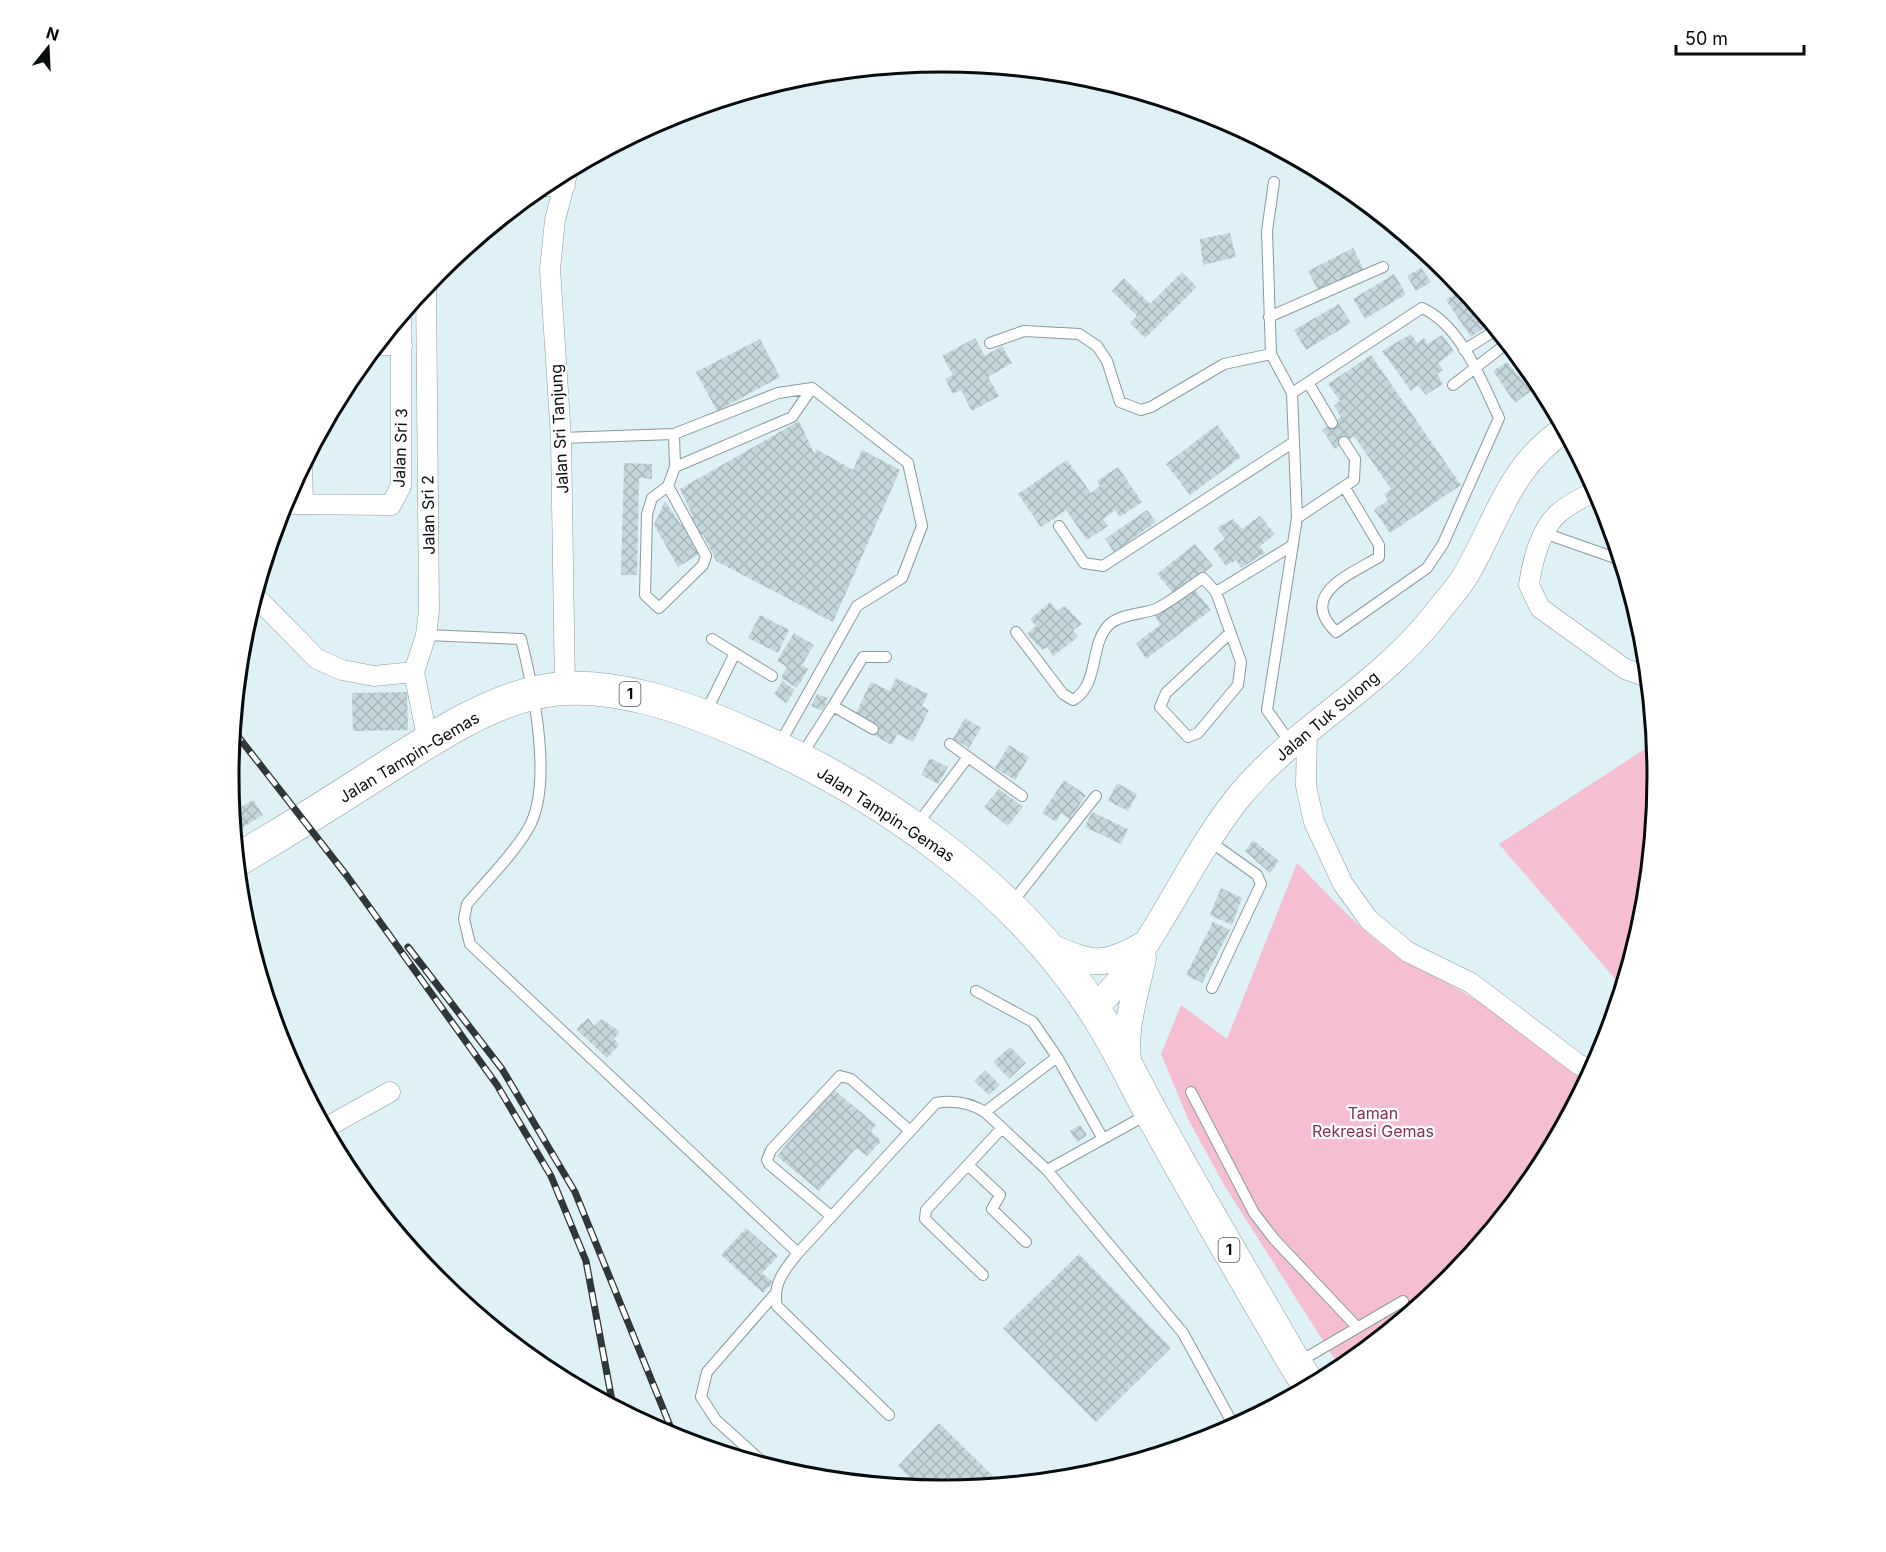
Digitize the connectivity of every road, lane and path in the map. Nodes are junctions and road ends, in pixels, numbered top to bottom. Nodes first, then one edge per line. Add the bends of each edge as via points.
1 (566, 182) edge
2 (1274, 182) dead end
3 (1383, 267) dead end
4 (426, 299) edge
5 (1269, 317) junction
6 (401, 327) edge
7 (1490, 333) edge
8 (990, 343) dead end
9 (386, 345) edge
10 (402, 345) junction
11 (1502, 347) edge
12 (1464, 350) junction
13 (1271, 354) junction
14 (1476, 366) junction
15 (1309, 384) junction
16 (1453, 385) dead end
17 (812, 388) junction
18 (1292, 393) junction
19 (1332, 423) dead end
20 (674, 434) junction
21 (1558, 435) edge
22 (561, 438) junction
23 (1294, 442) junction
24 (1344, 442) dead end
25 (675, 467) junction
26 (669, 486) junction
27 (1345, 488) junction
28 (1588, 496) edge
29 (296, 501) edge
30 (1297, 518) junction
31 (1059, 526) dead end
32 (1544, 533) junction
33 (1293, 545) junction
34 (1612, 557) edge
35 (1215, 592) junction
36 (261, 602) edge
37 (1016, 632) dead end
38 (1229, 634) junction
39 (426, 635) junction
40 (712, 639) dead end
41 (735, 653) junction
42 (886, 657) dead end
43 (414, 672) junction
44 (1639, 674) edge
45 (772, 676) dead end
46 (550, 691) junction
47 (832, 706) junction
48 (705, 715) junction
49 (873, 729) dead end
50 (1299, 737) junction
51 (428, 742) junction
52 (950, 744) dead end
53 (789, 753) junction
54 (968, 757) junction
55 (1022, 796) dead end
56 (1096, 796) dead end
57 (913, 829) junction
58 (1208, 840) junction
59 (244, 856) edge
60 (1009, 906) junction
61 (1146, 943) junction
62 (1048, 946) junction
63 (1212, 988) dead end
64 (976, 991) dead end
65 (1094, 1009) junction
66 (1057, 1057) junction
67 (1583, 1067) edge
68 (1131, 1075) junction
69 (390, 1092) dead end
70 (1191, 1092) dead end
71 (985, 1112) junction
72 (1151, 1113) junction
73 (331, 1125) edge
74 (1002, 1128) junction
75 (909, 1130) junction
76 (1103, 1139) junction
77 (968, 1165) junction
78 (1047, 1170) junction
79 (831, 1216) junction
80 (1026, 1242) dead end
81 (798, 1253) junction
82 (983, 1275) dead end
83 (774, 1295) junction
84 (1403, 1301) dead end
85 (1357, 1327) junction
86 (1302, 1375) edge
87 (888, 1415) dead end
88 (1230, 1418) edge
89 (753, 1454) edge

1 - 22 street, Jalan Sri Tanjung via 555,220 550,269
2 - 5 lane via 1267,231
3 - 5 lane
4 - 39 street, Jalan Sri 2
5 - 13 lane
6 - 10 street, Jalan Sri 3
7 - 12 lane
8 - 13 lane via 1024,331 1079,334 1097,346 1107,361 1120,402 1141,410 1151,408 1224,364
9 - 10 street
10 - 29 street, Jalan Sri 3 via 401,486 391,505
11 - 14 lane
12 - 14 lane
12 - 15 lane via 1435,314 1422,308
13 - 18 lane
14 - 16 lane
14 - 27 lane via 1498,418 1443,544 1427,568 1336,632 1326,622 1322,600 1327,590 1379,557 1379,545
15 - 18 lane
15 - 19 lane
17 - 20 lane via 778,393
17 - 25 lane via 792,417
17 - 53 lane via 908,463 922,526 902,578 857,606
18 - 23 lane
20 - 22 lane
20 - 25 lane
21 - 50 street, Jalan Tuk Sulong via 1532,457 1510,486 1464,578 1434,617 1405,649
22 - 46 street, Jalan Sri Tanjung
23 - 30 lane
23 - 31 lane via 1103,566 1084,563
24 - 27 lane via 1355,459 1354,480
25 - 26 lane
26 - 26 lane via 706,556 703,565 659,608 645,595 647,514 652,498
27 - 30 lane
28 - 32 street via 1559,512
30 - 33 lane
32 - 34 lane
32 - 44 street via 1529,585 1540,608 1625,669
33 - 35 lane
33 - 50 lane via 1267,710
35 - 37 lane via 1203,579 1156,608 1112,622 1101,638 1087,686 1073,700 1064,694
35 - 38 lane
36 - 43 street via 317,659 342,670 374,676
38 - 38 lane via 1241,662 1238,685 1198,733 1188,737 1160,707 1166,693
39 - 43 street, Jalan Sri 2
39 - 46 lane via 521,639
40 - 41 lane
41 - 45 lane
41 - 48 lane
42 - 47 lane via 863,657
43 - 51 street, Jalan Sri 2
46 - 48 highway, Jalan Tampin-Gemas / 1 via 620,692
46 - 51 highway, Jalan Tampin-Gemas / 1 via 480,714
46 - 81 lane via 540,796 528,829 467,904 464,919 470,944
47 - 49 lane
47 - 53 lane
48 - 53 highway, Jalan Tampin-Gemas / 1
50 - 58 street, Jalan Tuk Sulong via 1237,799
50 - 67 street via 1314,822 1343,884 1369,920 1408,952 1471,983
51 - 59 highway, Jalan Tampin-Gemas / 1
52 - 54 lane
53 - 57 highway, Jalan Tampin-Gemas / 1 via 857,791
54 - 55 lane
54 - 57 lane
56 - 60 lane
57 - 60 highway, Jalan Tampin-Gemas / 1 via 962,864
58 - 61 street, Jalan Tuk Sulong
58 - 63 lane via 1257,875 1261,884
60 - 62 highway, Jalan Tampin-Gemas / 1
61 - 62 street via 1107,962 1090,962
61 - 65 street, Jalan Tuk Sulong via 1119,984
61 - 68 street via 1127,1039
62 - 65 highway, Jalan Tampin-Gemas / 1
64 - 66 lane via 1033,1022
65 - 68 highway, Jalan Tampin-Gemas / 1
66 - 71 lane
66 - 76 lane
68 - 72 highway, Jalan Tampin-Gemas / 1
69 - 73 street
70 - 85 lane via 1254,1213
71 - 74 lane
71 - 75 lane via 947,1101 936,1103
72 - 76 lane
72 - 86 highway, Jalan Tampin-Gemas / 1
74 - 77 lane
74 - 78 lane
75 - 79 lane
75 - 79 lane via 851,1079 840,1076 771,1150 769,1164
76 - 78 lane
77 - 80 lane via 1000,1195 992,1209
77 - 82 lane via 926,1210 925,1219
78 - 88 lane via 1183,1333
79 - 81 lane
81 - 83 lane via 781,1275
83 - 87 lane via 777,1306
83 - 89 lane via 707,1372 701,1397 716,1420
84 - 85 lane
85 - 86 lane

